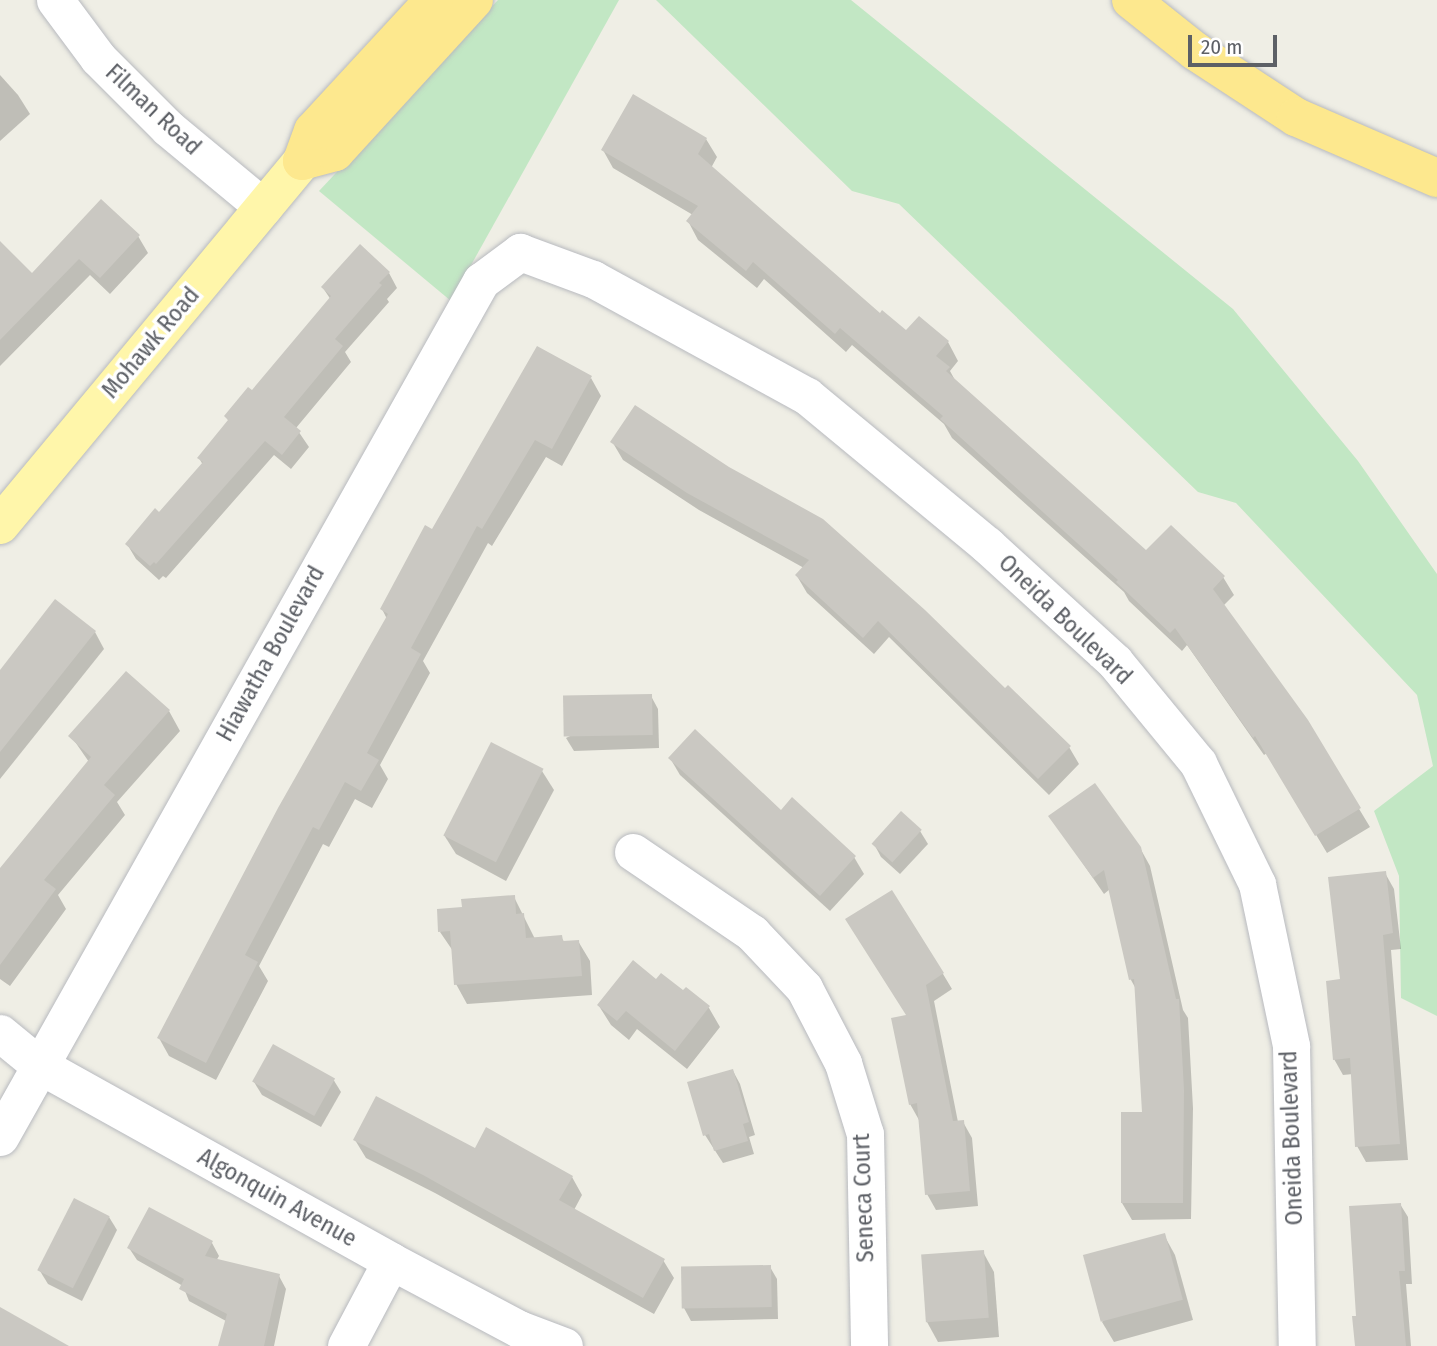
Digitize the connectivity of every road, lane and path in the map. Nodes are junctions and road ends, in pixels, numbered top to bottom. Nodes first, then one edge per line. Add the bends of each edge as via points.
1 (55, 0) edge
2 (434, 0) edge
3 (474, 0) edge
4 (1131, 0) edge
5 (302, 161) junction
6 (1437, 178) edge
7 (263, 207) junction
8 (593, 279) joint
9 (0, 525) edge
10 (633, 852) dead end
11 (0, 1034) edge
12 (39, 1065) junction
13 (0, 1137) edge
14 (391, 1261) junction
15 (346, 1346) edge
16 (564, 1346) edge
17 (869, 1346) edge
18 (1297, 1346) edge

1 - 7 street, Filman Road via 98,58
2 - 5 highway via 313,131
3 - 5 highway via 335,152
4 - 6 highway via 1195,51 1296,117
5 - 7 main road, Mohawk Road
7 - 9 main road, Mohawk Road
8 - 12 street, Hiawatha Boulevard via 520,252 481,281
8 - 18 street, Oneida Boulevard via 807,397 987,545 1115,662 1198,763 1257,884 1290,1046
10 - 17 street, Seneca Court via 752,933 804,988 843,1063 865,1134
11 - 12 street, Algonquin Avenue
12 - 13 street, Hiawatha Boulevard
12 - 14 street, Algonquin Avenue
14 - 15 street
14 - 16 street, Algonquin Avenue via 519,1329

